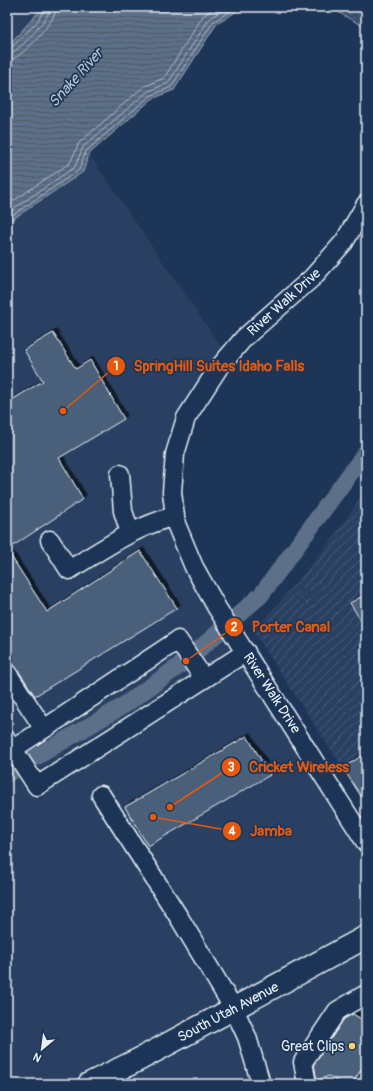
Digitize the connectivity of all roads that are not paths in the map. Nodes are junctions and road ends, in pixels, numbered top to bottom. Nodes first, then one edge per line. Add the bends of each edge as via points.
1 (366, 204) edge
2 (120, 474) dead end
3 (175, 516) junction
4 (130, 533) junction
5 (50, 540) dead end
6 (243, 647) junction
7 (7, 673) edge
8 (204, 679) junction
9 (44, 729) junction
10 (10, 744) edge
11 (101, 796) dead end
12 (366, 843) edge
13 (366, 937) edge
14 (366, 994) edge
15 (234, 1009) junction
16 (89, 1084) edge
17 (261, 1084) edge
18 (307, 1084) edge

1 - 3 street, River Walk Drive via 344,242 312,278 244,338 217,370 186,418 175,454 172,492
2 - 4 street via 123,511
3 - 4 street
3 - 6 street, River Walk Drive via 194,567
4 - 5 street via 69,570
6 - 8 street
6 - 12 street, River Walk Drive
7 - 9 street
8 - 9 street via 178,640
8 - 10 street via 37,786
9 - 10 street
11 - 15 street
13 - 15 main road, South Utah Avenue
14 - 18 street via 337,1011 303,1062
15 - 16 main road, South Utah Avenue via 140,1060
15 - 17 street via 247,1037

